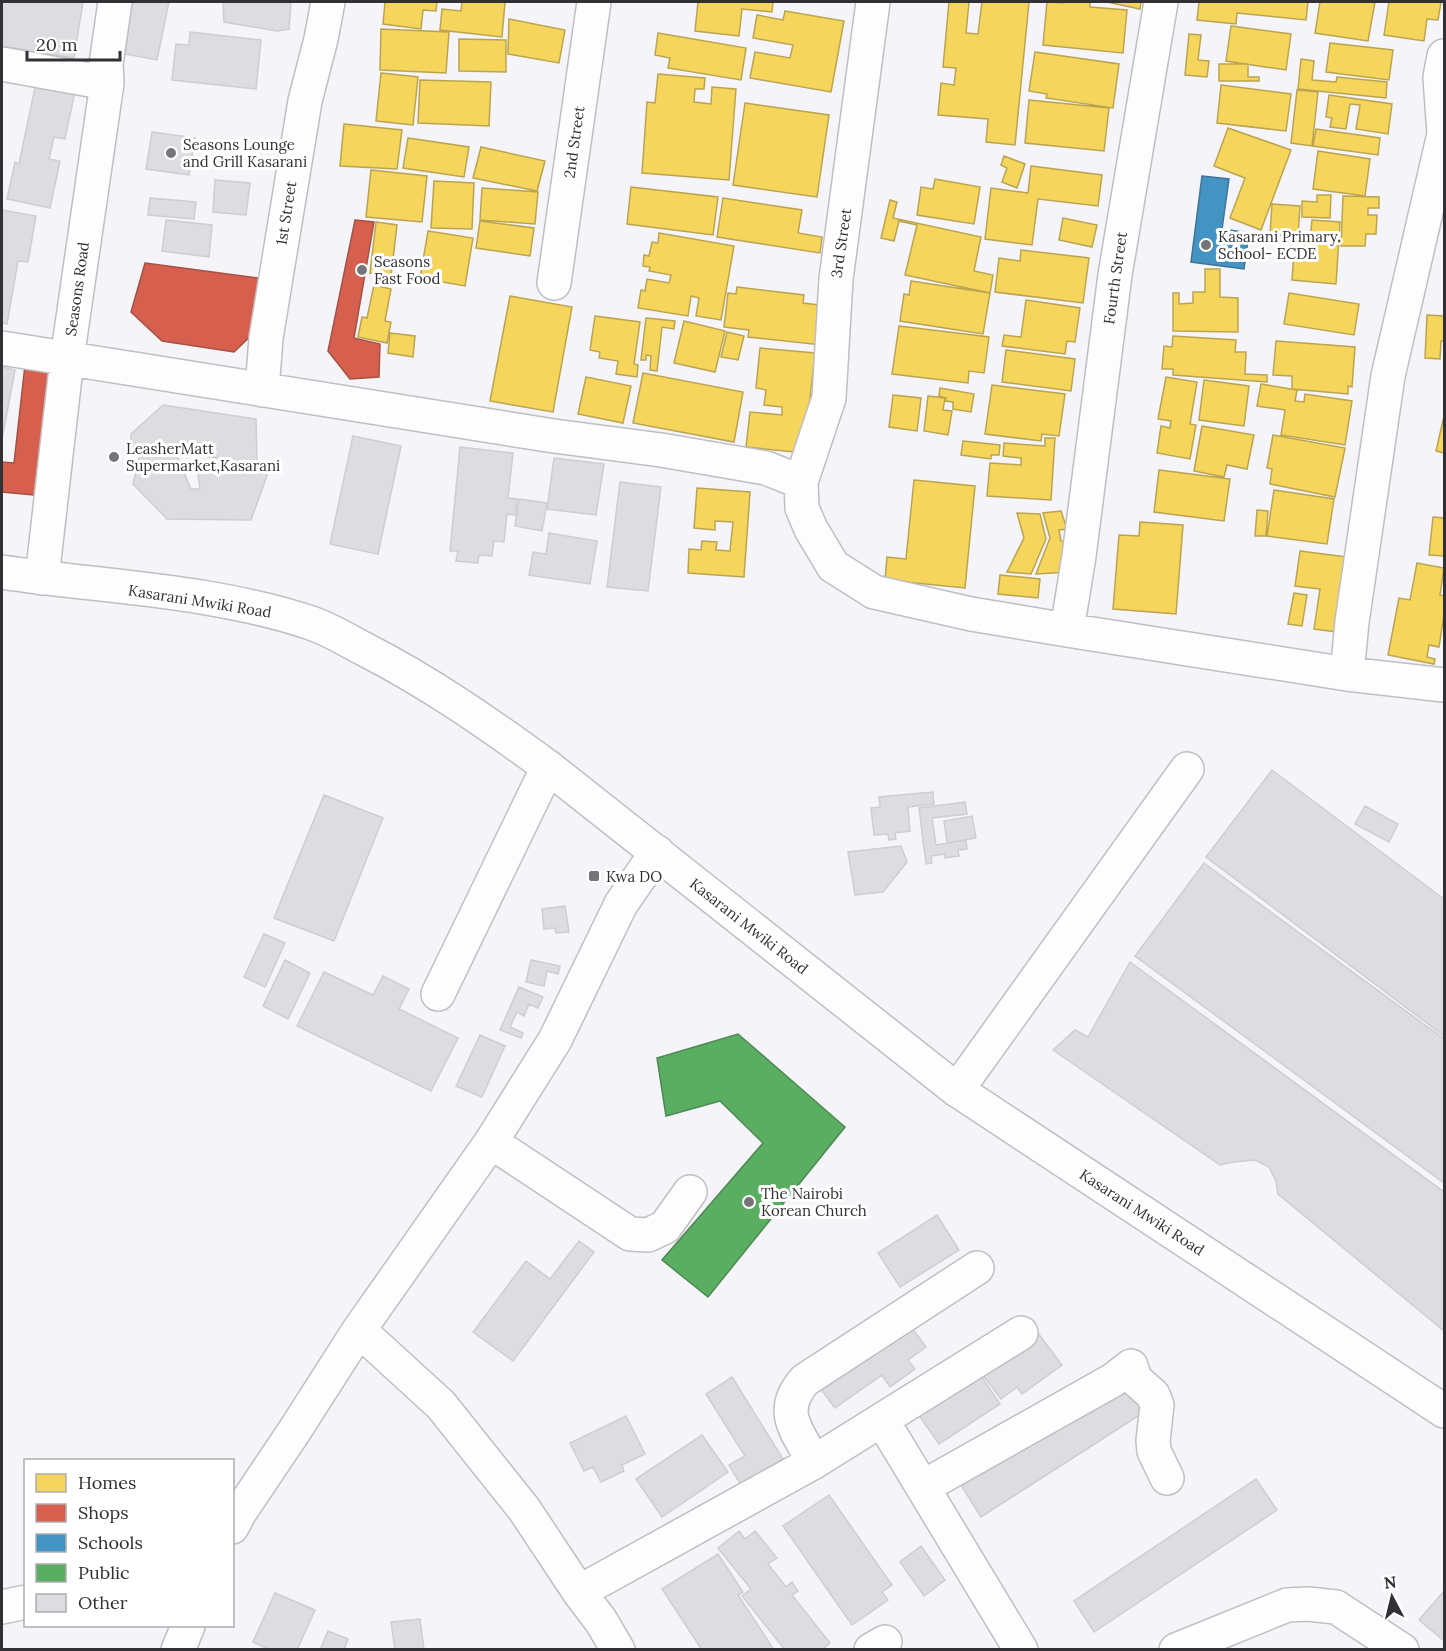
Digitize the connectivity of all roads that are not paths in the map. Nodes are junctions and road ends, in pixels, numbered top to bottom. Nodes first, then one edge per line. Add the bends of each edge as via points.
1 (115, 2) edge
2 (328, 2) edge
3 (594, 2) edge
4 (873, 2) edge
5 (1161, 2) edge
6 (1444, 56) edge
7 (2, 64) edge
8 (107, 83) junction
9 (554, 283) dead end
10 (2, 348) edge
11 (67, 359) junction
12 (262, 390) junction
13 (801, 482) junction
14 (2, 572) edge
15 (42, 578) junction
16 (1067, 630) junction
17 (1347, 674) junction
18 (1444, 685) edge
19 (548, 767) junction
20 (1187, 769) dead end
21 (657, 852) junction
22 (438, 994) dead end
23 (957, 1090) junction
24 (491, 1142) junction
25 (690, 1191) dead end
26 (977, 1269) dead end
27 (359, 1330) junction
28 (1021, 1333) dead end
29 (1444, 1411) edge
30 (882, 1420) junction
31 (814, 1462) junction
32 (1167, 1478) dead end
33 (922, 1487) junction
34 (234, 1523) edge
35 (579, 1592) junction
36 (24, 1602) edge
37 (2, 1607) edge
38 (188, 1627) edge
39 (178, 1650) edge
40 (618, 1650) edge
41 (1021, 1650) edge
42 (1176, 1650) edge
43 (1401, 1650) edge

1 - 8 street, Seasons Road
2 - 12 street, 1st Street via 304,101 266,338
3 - 9 street, 2nd Street
4 - 13 street, 3rd Street via 836,279 828,398
5 - 16 street, Fourth Street via 1115,274
6 - 17 street via 1440,77 1444,134 1388,376
7 - 8 street
8 - 11 street, Seasons Road
10 - 11 street
11 - 12 street
11 - 15 street, Seasons Road
12 - 13 street via 661,450 766,468
13 - 16 street via 802,508 833,566 874,592 970,614
14 - 15 street, Kasarani Mwiki Road
15 - 19 street, Kasarani Mwiki Road via 192,596 251,606 312,623 392,663
16 - 17 street
17 - 18 street
19 - 21 street, Kasarani Mwiki Road
19 - 22 street
20 - 23 street
21 - 23 street, Kasarani Mwiki Road
21 - 24 street via 621,904 555,1041
23 - 29 street, Kasarani Mwiki Road
24 - 25 street via 630,1234 648,1235 665,1227
24 - 27 street
26 - 31 street via 805,1380 794,1393 792,1424
27 - 34 street
27 - 35 street via 441,1405 524,1509
28 - 30 street
30 - 31 street
30 - 33 street
31 - 35 street
32 - 33 street via 1154,1451 1153,1395 1134,1379 1131,1366 1113,1380
33 - 41 street
35 - 40 street
36 - 37 street
38 - 39 street
42 - 43 street via 1287,1605 1308,1604 1336,1608

